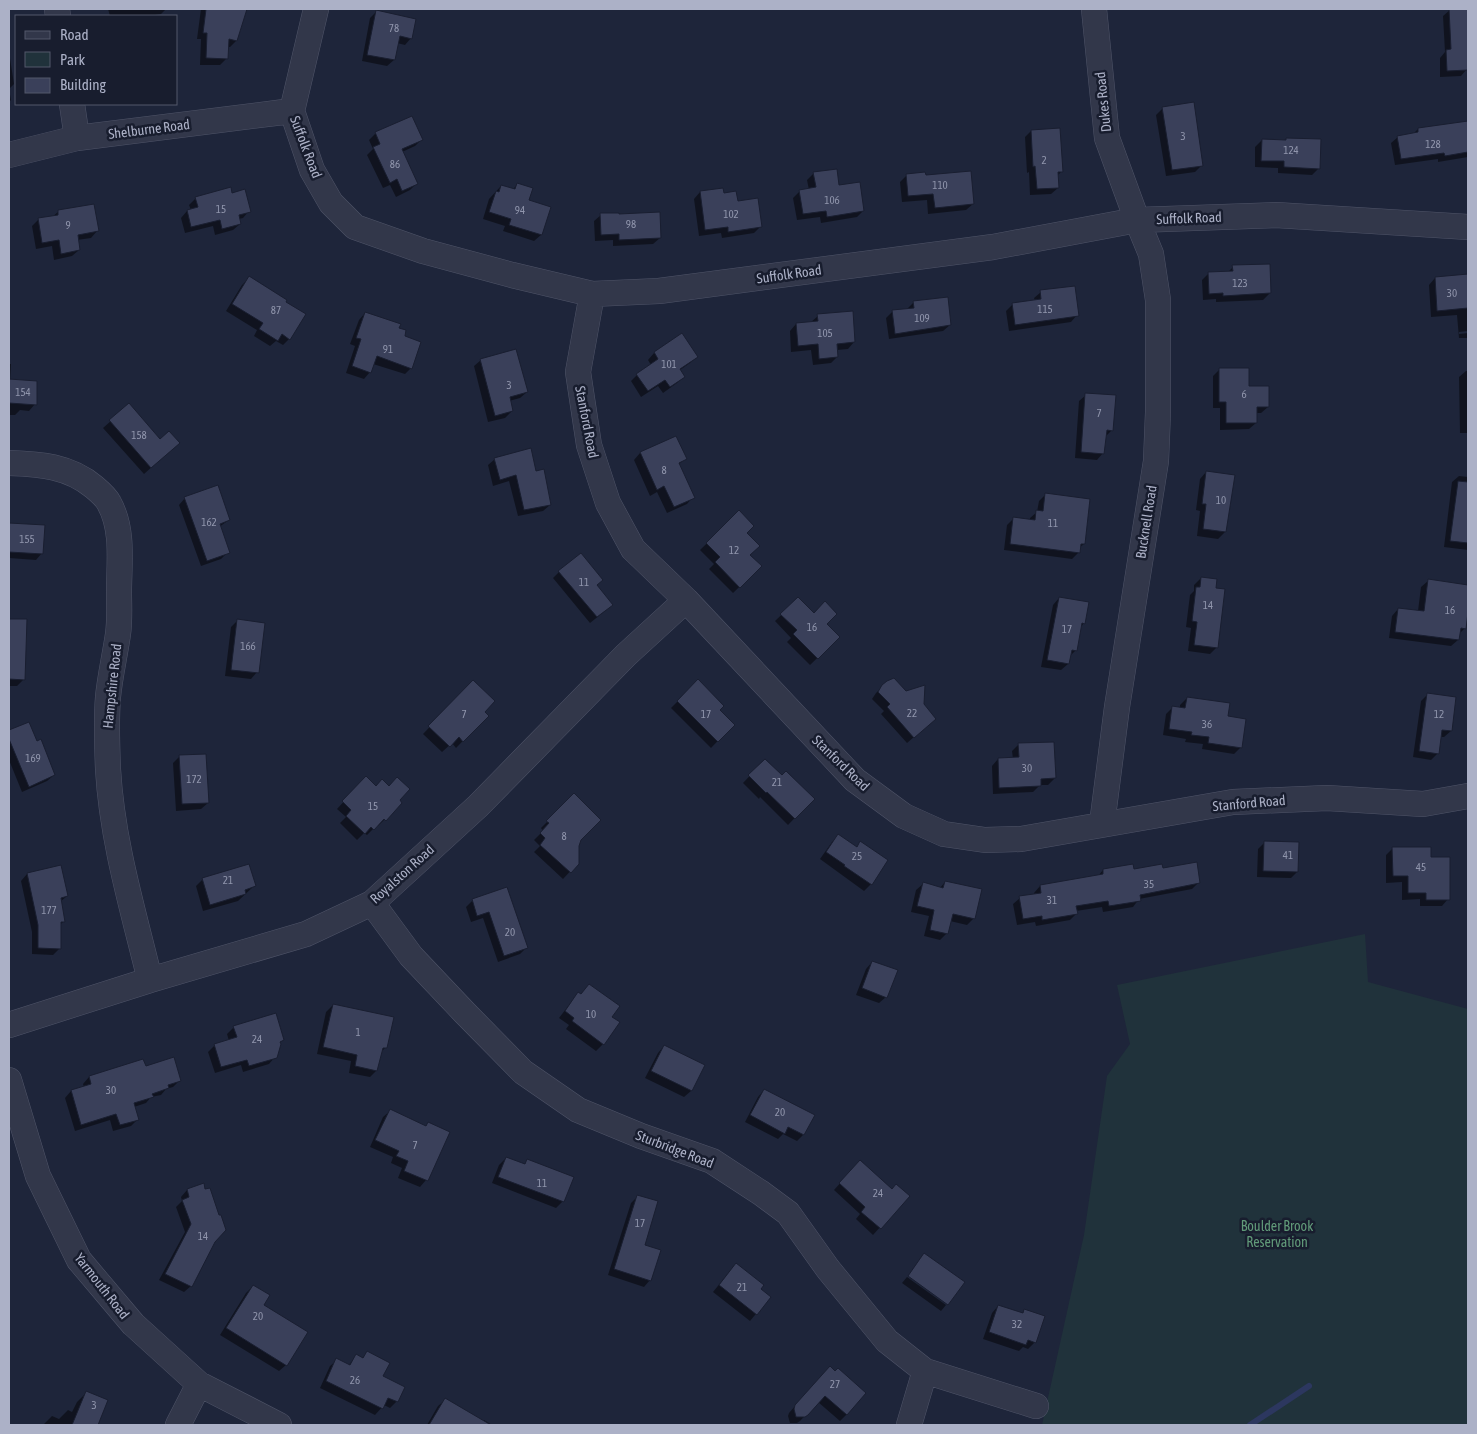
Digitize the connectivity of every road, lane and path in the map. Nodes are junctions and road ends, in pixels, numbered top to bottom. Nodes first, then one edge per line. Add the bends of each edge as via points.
1 (316, 9) edge
2 (1094, 9) edge
3 (72, 105) edge
4 (292, 111) junction
5 (77, 138) junction
6 (9, 155) edge
7 (1137, 220) junction
8 (1468, 227) edge
9 (592, 294) junction
10 (9, 463) edge
11 (686, 600) junction
12 (1468, 796) edge
13 (1102, 824) junction
14 (372, 903) junction
15 (150, 980) junction
16 (9, 1025) edge
17 (9, 1080) edge
18 (925, 1371) junction
19 (199, 1384) junction
20 (1036, 1406) dead end
21 (178, 1425) edge
22 (280, 1425) edge
23 (909, 1425) edge

1 - 4 street, Suffolk Road
2 - 7 street, Dukes Road via 1106,138
3 - 5 street
4 - 5 street, Shelburne Road
4 - 9 street, Suffolk Road via 312,170 331,203 355,227 432,253
5 - 6 street, Shelburne Road
7 - 8 street, Suffolk Road via 1276,215
7 - 9 street, Suffolk Road via 983,248 659,292
7 - 13 street, Bucknell Road via 1151,254 1158,300 1156,461
9 - 11 street, Stanford Road via 578,372 589,445 608,503 633,549
10 - 15 street, Hampshire Road via 46,465 80,477 102,494 115,516 119,540 119,632 107,711 109,785 120,860
11 - 13 street, Stanford Road via 855,780 904,816 944,834 985,840 1021,839
11 - 14 street, Royalston Road via 626,655 478,806
12 - 13 street, Stanford Road via 1423,804 1327,798 1233,802
14 - 15 street, Royalston Road via 306,934
14 - 18 street, Sturbridge Road via 411,956 523,1072 578,1110 712,1161 788,1213 828,1270 886,1341
15 - 16 street, Royalston Road
17 - 19 street, Yarmouth Road via 38,1176 79,1260 133,1324
18 - 20 street, Sturbridge Road
18 - 23 street
19 - 21 street
19 - 22 street, Yarmouth Road

